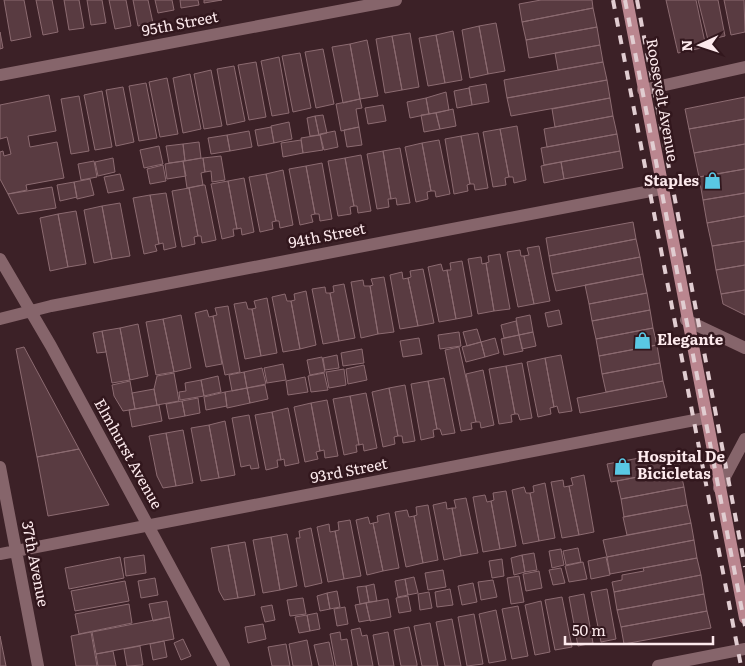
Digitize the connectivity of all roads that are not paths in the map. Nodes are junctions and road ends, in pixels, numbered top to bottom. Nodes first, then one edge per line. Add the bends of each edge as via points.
1 (396, 0) edge
2 (626, 0) edge
3 (745, 67) edge
4 (0, 75) edge
5 (643, 90) junction
6 (661, 189) junction
7 (0, 259) edge
8 (30, 311) junction
9 (0, 319) edge
10 (686, 320) junction
11 (745, 348) edge
12 (705, 418) junction
13 (745, 439) edge
14 (0, 467) edge
15 (719, 488) junction
16 (149, 526) junction
17 (16, 551) junction
18 (0, 554) edge
19 (745, 618) edge
20 (745, 649) edge
21 (38, 666) edge
22 (224, 666) edge
23 (658, 666) edge

1 - 4 street, 95th Street
2 - 5 main road, Roosevelt Avenue
3 - 5 street
5 - 6 main road, Roosevelt Avenue
6 - 8 street, 94th Street
6 - 10 main road, Roosevelt Avenue
7 - 8 street, Elmhurst Avenue
8 - 9 street, 94th Street
8 - 16 street, Elmhurst Avenue
10 - 11 street
10 - 12 main road, Roosevelt Avenue
12 - 15 main road, Roosevelt Avenue
12 - 16 street, 93rd Street
13 - 15 street
14 - 17 street, 37th Avenue
15 - 19 main road, Roosevelt Avenue
16 - 17 street, 93rd Street
16 - 22 street, Elmhurst Avenue
17 - 18 street, 93rd Street
17 - 21 street, 37th Avenue
20 - 23 street

